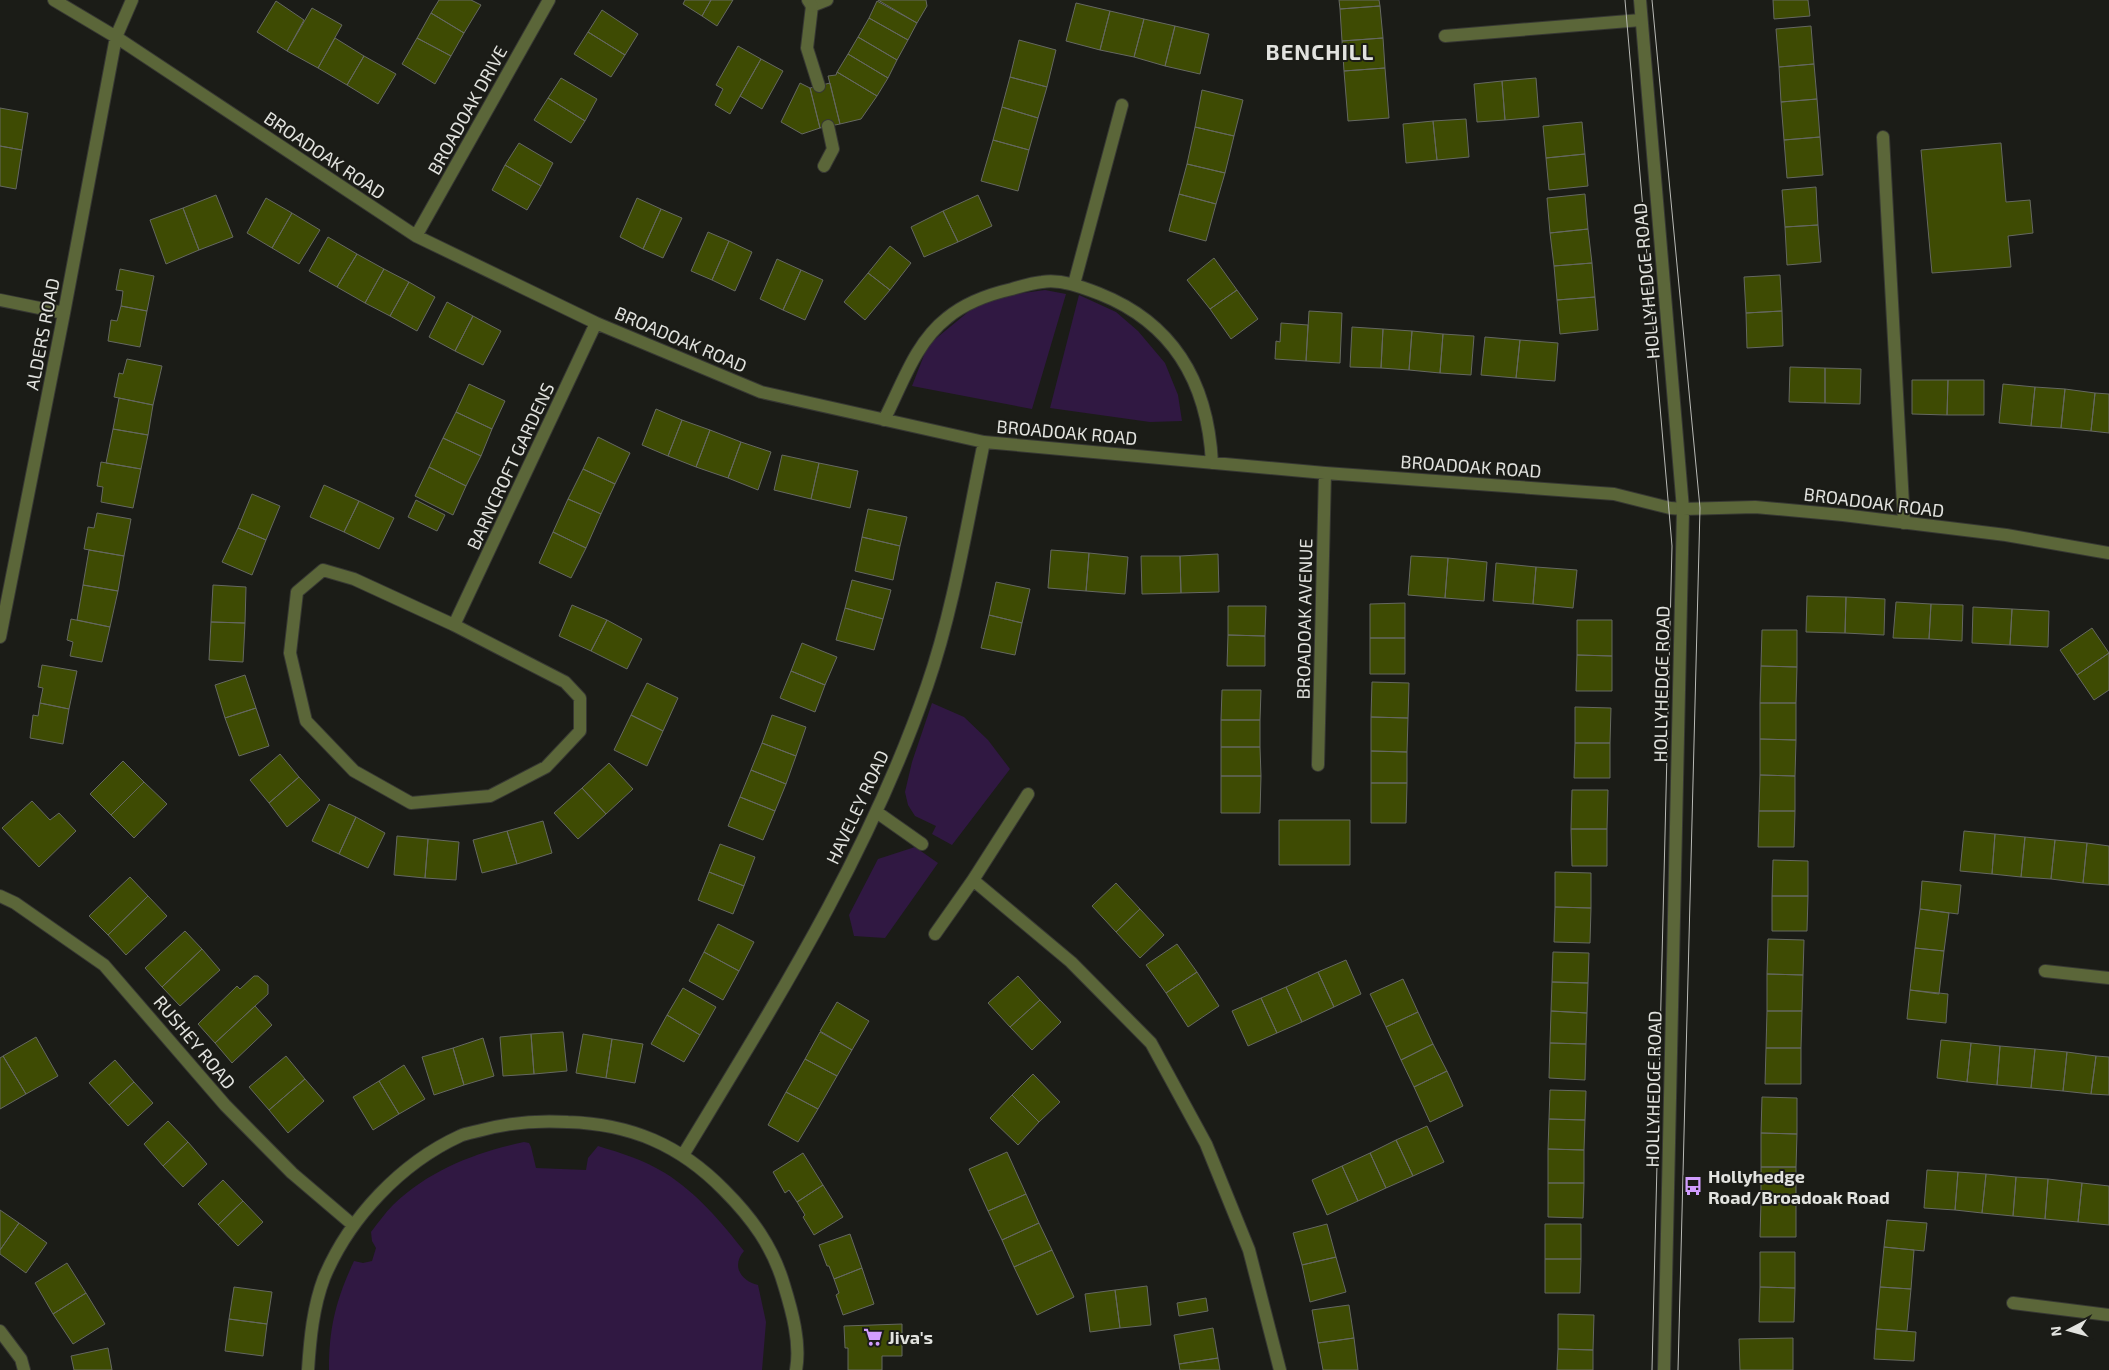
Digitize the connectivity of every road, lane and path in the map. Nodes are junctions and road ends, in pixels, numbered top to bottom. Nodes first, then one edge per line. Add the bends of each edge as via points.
1 (54, 0) edge
2 (132, 0) edge
3 (549, 0) edge
4 (826, 0) edge
5 (1640, 0) edge
6 (810, 3) edge
7 (1641, 20) junction
8 (116, 36) junction
9 (1445, 36) dead end
10 (819, 86) dead end
11 (1122, 105) dead end
12 (828, 126) dead end
13 (1882, 136) dead end
14 (824, 166) dead end
15 (416, 236) junction
16 (1074, 284) junction
17 (0, 300) edge
18 (64, 313) junction
19 (596, 323) junction
20 (884, 420) junction
21 (984, 442) junction
22 (1212, 463) junction
23 (1325, 474) junction
24 (1683, 509) junction
25 (1904, 523) junction
26 (2109, 553) edge
27 (454, 625) junction
28 (0, 637) edge
29 (1318, 765) dead end
30 (1028, 794) dead end
31 (878, 812) junction
32 (922, 844) dead end
33 (973, 880) junction
34 (0, 896) edge
35 (935, 934) dead end
36 (2045, 970) dead end
37 (2109, 978) edge
38 (683, 1155) junction
39 (353, 1225) junction
40 (2013, 1303) dead end
41 (2109, 1314) edge
42 (0, 1331) edge
43 (24, 1370) edge
44 (308, 1370) edge
45 (796, 1370) edge
46 (1280, 1370) edge
47 (1664, 1370) edge

1 - 8 street, BROADOAK ROAD
2 - 8 street, ALDERS ROAD
3 - 15 street, BROADOAK DRIVE
4 - 6 street
5 - 7 street, HOLLYHEDGE ROAD
6 - 10 street via 807,48
7 - 9 street
7 - 24 street, HOLLYHEDGE ROAD
8 - 15 street, BROADOAK ROAD
8 - 18 street, ALDERS ROAD
11 - 16 street
12 - 14 street via 833,149
13 - 25 street
15 - 19 street, BROADOAK ROAD
16 - 20 street via 1042,282 999,292 970,303 947,317 924,340
16 - 22 street via 1120,302 1152,322 1180,355 1198,391 1211,438
17 - 18 street
18 - 28 street, ALDERS ROAD
19 - 20 street, BROADOAK ROAD via 761,392
19 - 27 street, BARNCROFT GARDENS
20 - 21 street, BROADOAK ROAD
21 - 22 street, BROADOAK ROAD
21 - 31 street, HAVELEY ROAD via 942,639 927,687
22 - 23 street, BROADOAK ROAD
23 - 24 street, BROADOAK ROAD via 1614,494
23 - 29 street, BROADOAK AVENUE
24 - 25 street, BROADOAK ROAD via 1755,506
24 - 47 street, HOLLYHEDGE ROAD
25 - 26 street, BROADOAK ROAD via 2006,535
27 - 27 street via 354,579 323,570 297,592 290,652 306,722 354,771 411,803 490,796 546,767 580,731 580,698 564,682
30 - 33 street
31 - 32 street
31 - 38 street, HAVELEY ROAD via 804,956
33 - 35 street
33 - 46 street via 1071,962 1151,1043 1206,1144 1246,1242
34 - 39 street, RUSHEY ROAD via 15,902 104,965 225,1105 292,1173
36 - 37 street
38 - 39 street via 625,1129 590,1122 510,1123 460,1136 422,1158 395,1178
38 - 45 street via 747,1213 777,1261 794,1318
39 - 44 street via 324,1278 310,1337
40 - 41 street
42 - 43 street via 21,1359

